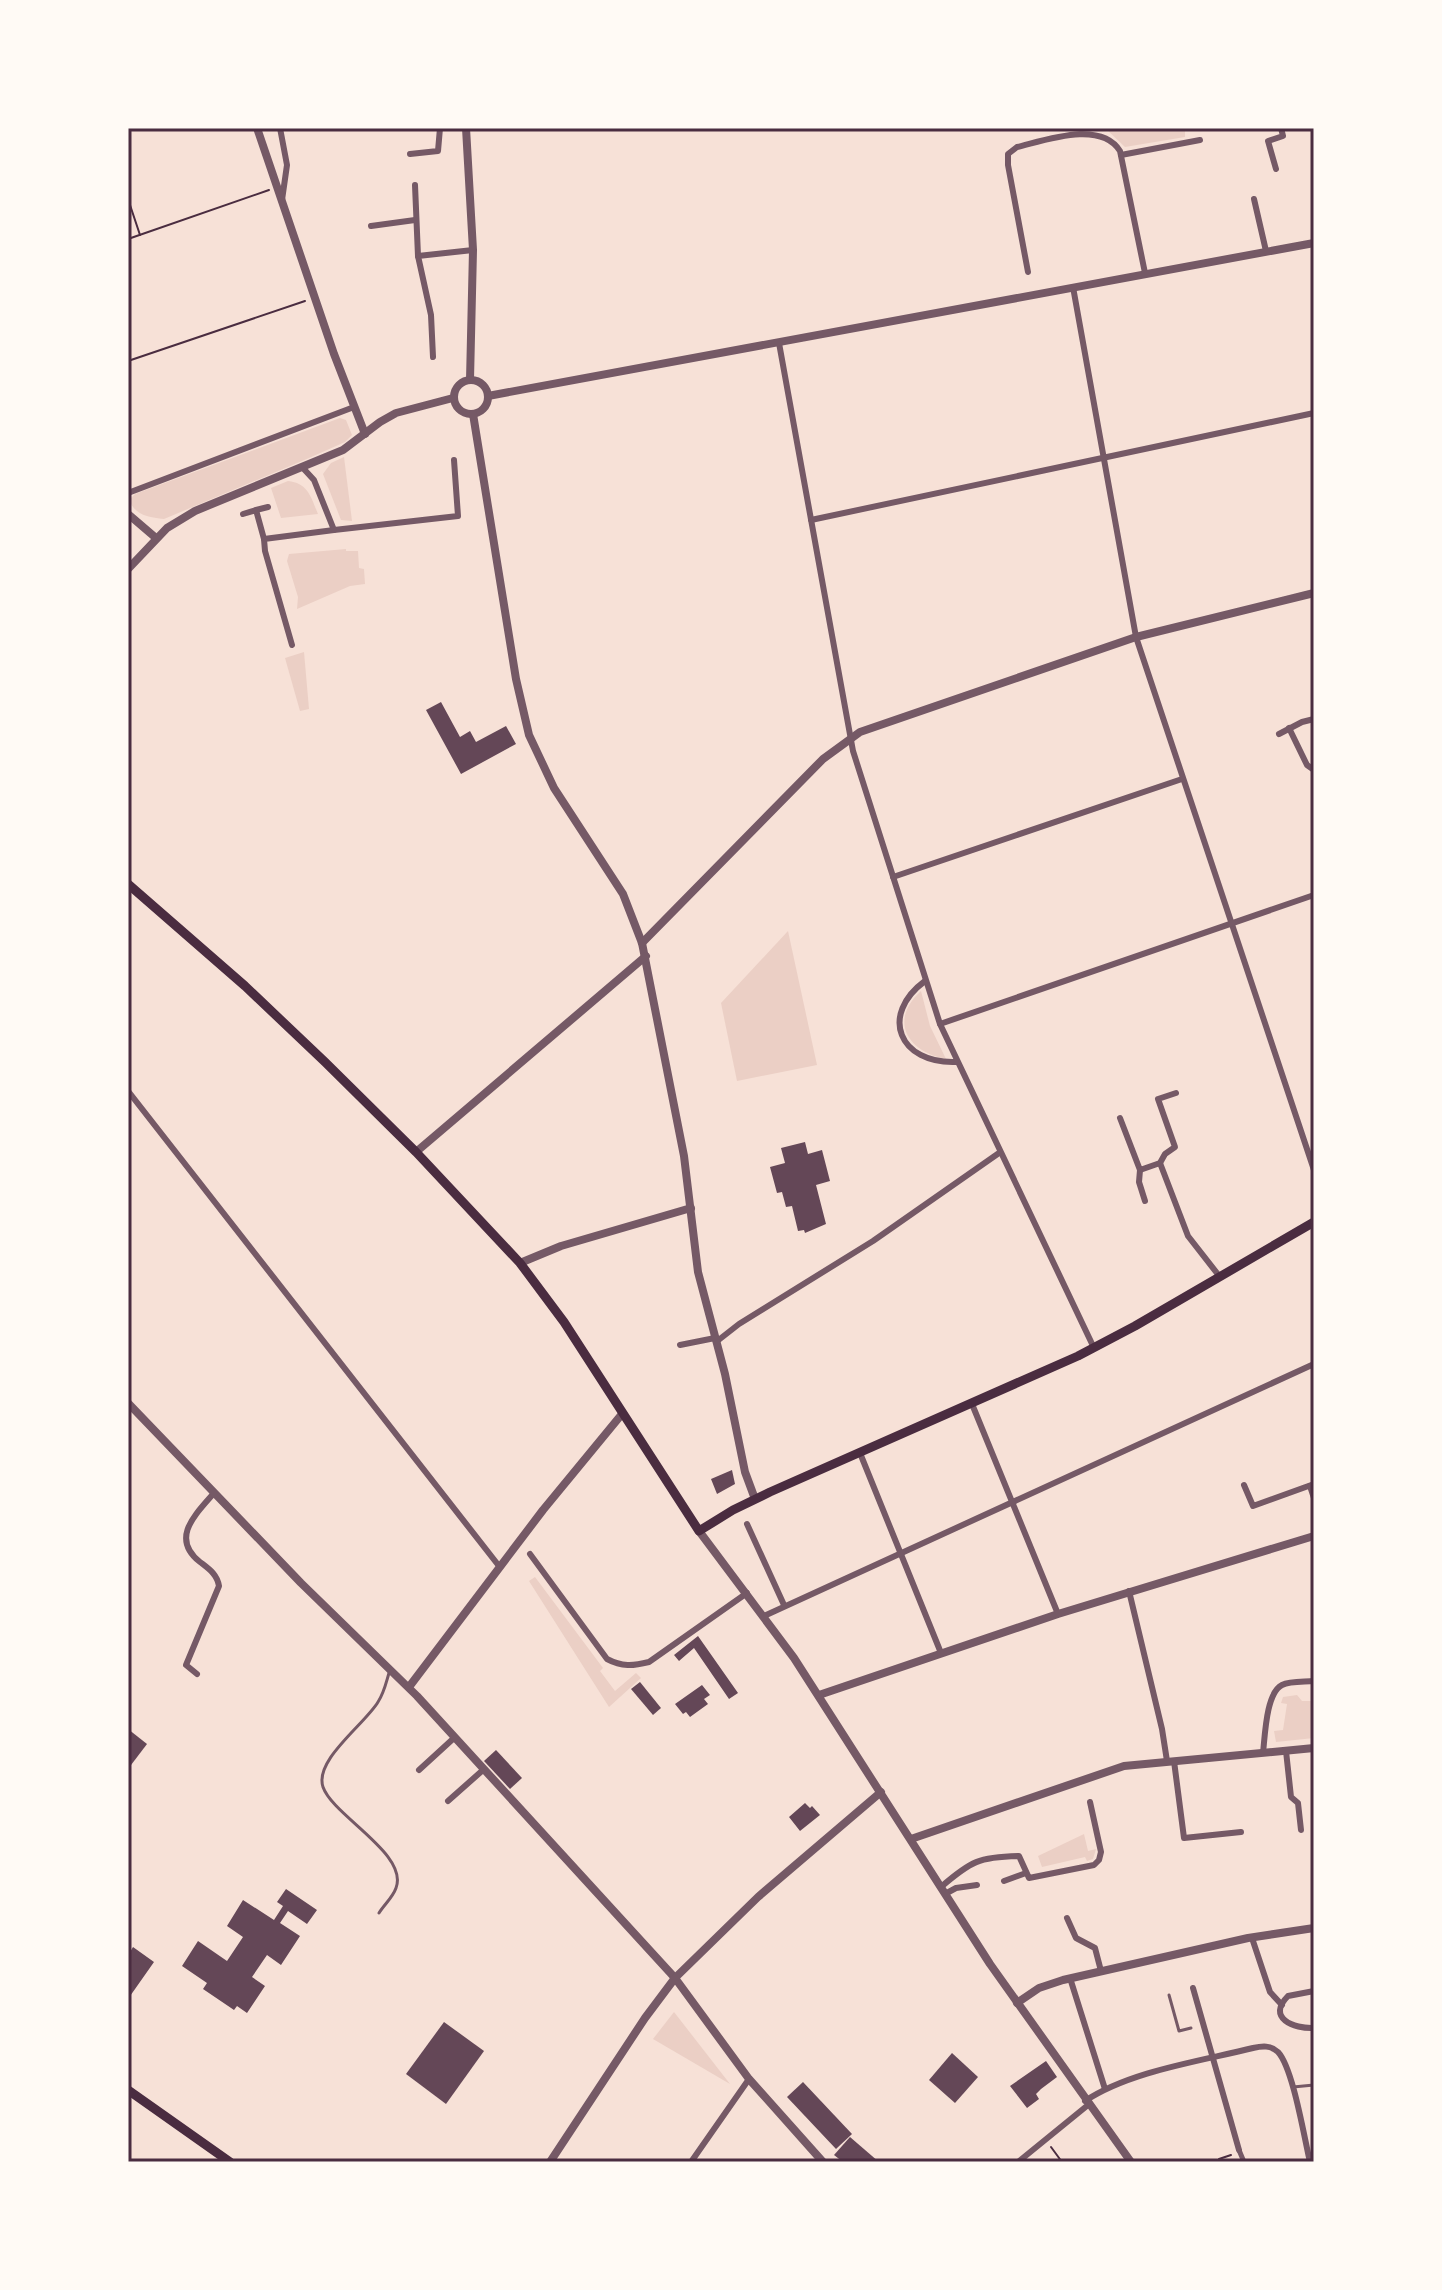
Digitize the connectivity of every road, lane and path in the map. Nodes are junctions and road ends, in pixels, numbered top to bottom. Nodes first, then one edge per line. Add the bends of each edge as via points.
1 (257, 128) edge
2 (280, 128) edge
3 (440, 128) edge
4 (466, 128) edge
5 (1281, 128) edge
6 (1200, 140) dead end
7 (410, 154) dead end
8 (1121, 155) junction
9 (1276, 169) dead end
10 (415, 185) dead end
11 (278, 186) junction
12 (128, 199) edge
13 (1254, 199) dead end
14 (282, 200) junction
15 (415, 220) junction
16 (371, 226) dead end
17 (140, 235) junction
18 (1314, 235) edge
19 (128, 239) edge
20 (1314, 243) edge
21 (1295, 245) junction
22 (473, 250) junction
23 (1266, 251) junction
24 (418, 256) junction
25 (1028, 272) dead end
26 (1145, 273) junction
27 (1073, 287) junction
28 (315, 298) junction
29 (779, 343) junction
30 (433, 357) dead end
31 (128, 361) edge
32 (470, 380) junction
33 (488, 396) junction
34 (453, 398) junction
35 (354, 407) junction
36 (1314, 413) edge
37 (473, 414) junction
38 (365, 434) junction
39 (1102, 458) junction
40 (454, 460) dead end
41 (315, 461) junction
42 (302, 467) junction
43 (314, 480) junction
44 (128, 493) edge
45 (268, 507) dead end
46 (256, 510) junction
47 (128, 514) edge
48 (243, 514) dead end
49 (811, 520) junction
50 (334, 530) junction
51 (156, 538) junction
52 (264, 539) junction
53 (128, 569) edge
54 (1314, 593) edge
55 (1136, 637) junction
56 (292, 645) dead end
57 (1314, 719) edge
58 (1289, 728) junction
59 (1279, 734) dead end
60 (849, 738) junction
61 (1314, 770) edge
62 (1182, 779) junction
63 (893, 877) junction
64 (128, 884) edge
65 (1314, 895) edge
66 (1231, 922) junction
67 (642, 943) junction
68 (646, 956) junction
69 (925, 981) junction
70 (940, 1024) junction
71 (956, 1062) junction
72 (128, 1091) edge
73 (1176, 1093) dead end
74 (1120, 1118) dead end
75 (416, 1152) junction
76 (999, 1153) junction
77 (1160, 1163) junction
78 (1140, 1170) junction
79 (1314, 1170) edge
80 (1145, 1201) dead end
81 (691, 1208) junction
82 (1314, 1222) edge
83 (520, 1263) junction
84 (1220, 1277) junction
85 (716, 1340) junction
86 (680, 1345) dead end
87 (1094, 1348) junction
88 (1314, 1364) edge
89 (128, 1403) edge
90 (972, 1404) junction
91 (622, 1414) junction
92 (860, 1453) junction
93 (1244, 1485) dead end
94 (1312, 1485) edge
95 (214, 1493) junction
96 (1314, 1498) edge
97 (755, 1499) junction
98 (1012, 1504) junction
99 (747, 1524) dead end
100 (699, 1531) junction
101 (1314, 1536) edge
102 (900, 1553) junction
103 (530, 1554) dead end
104 (499, 1566) junction
105 (1129, 1591) junction
106 (747, 1593) junction
107 (784, 1605) junction
108 (1058, 1614) junction
109 (764, 1616) junction
110 (941, 1653) junction
111 (390, 1670) junction
112 (197, 1674) dead end
113 (1314, 1681) edge
114 (409, 1687) junction
115 (819, 1695) junction
116 (454, 1738) junction
117 (1314, 1748) edge
118 (1286, 1751) junction
119 (1263, 1753) junction
120 (1170, 1761) junction
121 (419, 1770) dead end
122 (483, 1770) junction
123 (881, 1792) junction
124 (448, 1801) dead end
125 (1090, 1802) dead end
126 (1301, 1830) dead end
127 (1241, 1832) dead end
128 (911, 1839) junction
129 (1026, 1873) junction
130 (1004, 1881) dead end
131 (977, 1885) dead end
132 (943, 1890) junction
133 (379, 1913) dead end
134 (1067, 1918) dead end
135 (1314, 1928) edge
136 (1252, 1938) junction
137 (1101, 1971) junction
138 (675, 1978) junction
139 (1070, 1978) junction
140 (1193, 1988) dead end
141 (1314, 1991) edge
142 (1169, 1995) dead end
143 (1017, 2003) junction
144 (1282, 2005) junction
145 (1191, 2028) dead end
146 (1314, 2028) edge
147 (1211, 2058) junction
148 (749, 2079) junction
149 (1314, 2085) edge
150 (1293, 2087) junction
151 (1105, 2089) junction
152 (128, 2090) edge
153 (1087, 2103) junction
154 (1042, 2141) junction
155 (1240, 2151) junction
156 (230, 2162) edge
157 (550, 2162) edge
158 (691, 2162) edge
159 (823, 2162) edge
160 (1018, 2162) edge
161 (1062, 2162) edge
162 (1131, 2162) edge
163 (1220, 2162) edge
164 (1244, 2162) edge
165 (1310, 2162) edge

1 - 11 street
2 - 14 street via 287,165
3 - 7 street via 438,151
4 - 22 street
5 - 9 street via 1283,136 1268,141
6 - 8 street
8 - 25 street via 1110,140 1091,133 1010,152
8 - 26 street
10 - 15 street
11 - 14 street
11 - 17 path
12 - 17 path
13 - 23 street
14 - 28 street
15 - 16 street
15 - 24 street
17 - 19 path
18 - 21 street
20 - 21 street
21 - 23 street
22 - 24 street
22 - 32 street
23 - 26 street
24 - 30 street via 431,315
26 - 27 street
27 - 29 street
27 - 39 street
28 - 31 path
28 - 35 street
29 - 33 street
29 - 49 street
32 - 33 street via 484,387
32 - 34 street via 460,384
33 - 37 street via 482,410
34 - 37 street via 462,412
34 - 38 street via 396,413
35 - 38 street
35 - 44 street
36 - 39 street
37 - 67 street via 529,735 554,788 623,894
38 - 41 street
39 - 49 street
39 - 55 street
40 - 50 street via 458,516
41 - 42 street
41 - 43 street
42 - 43 street
42 - 51 street via 195,511
43 - 50 street
45 - 46 street
46 - 48 street
46 - 52 street
47 - 51 street
49 - 60 street
50 - 52 street
51 - 53 street
52 - 56 street
54 - 55 street
55 - 60 street
55 - 62 street
57 - 58 street
58 - 59 street
58 - 61 street
60 - 63 street
60 - 67 street via 816,765
62 - 63 street
62 - 66 street
63 - 69 street
64 - 75 main road via 245,986
65 - 66 street
66 - 70 street
66 - 79 street
67 - 68 street
68 - 75 street
68 - 81 street
69 - 70 street
69 - 71 street via 902,1009 903,1036 923,1058
70 - 71 street
71 - 76 street
72 - 104 street
73 - 77 street via 1158,1099 1175,1147
74 - 78 street
75 - 83 main road
76 - 85 street via 896,1226
76 - 87 street
77 - 78 street
77 - 84 street via 1188,1236
78 - 80 street
81 - 83 street
81 - 85 street via 698,1272
82 - 84 main road
83 - 91 main road
84 - 87 main road
85 - 86 street
85 - 97 street
87 - 90 main road
88 - 98 street
89 - 95 street
90 - 92 main road
90 - 98 street
91 - 100 main road
91 - 104 street
92 - 97 main road
92 - 102 street
93 - 94 street via 1253,1506
94 - 96 street
95 - 111 street
95 - 112 street via 191,1523 185,1543 218,1579 218,1593 186,1665
97 - 100 main road
98 - 102 street
98 - 108 street
99 - 107 street
100 - 106 street
101 - 105 street
102 - 107 street
102 - 110 street
103 - 106 street via 607,1659 618,1665 649,1662
104 - 114 street
105 - 108 street
105 - 120 street
106 - 109 street
107 - 109 street
108 - 110 street
109 - 115 street
110 - 115 street
111 - 114 street
111 - 133 lane via 379,1700 327,1761 322,1778 334,1804 394,1868 396,1890
113 - 119 street via 1275,1690
114 - 116 street
115 - 123 street
116 - 121 street
116 - 122 street
117 - 118 street
118 - 119 street
118 - 126 street
119 - 120 street
120 - 127 street via 1184,1838
120 - 128 street via 1114,1769
122 - 124 street
122 - 138 street
123 - 128 street
123 - 138 street via 775,1882
125 - 129 street via 1099,1860 1035,1878
128 - 132 street
129 - 130 street
129 - 132 street via 1019,1856 975,1860
131 - 132 street
132 - 143 street
134 - 137 street via 1076,1938 1095,1948
135 - 136 street
136 - 137 street
136 - 144 street via 1270,1992
137 - 139 street
138 - 148 street
138 - 157 street
139 - 143 street via 1045,1985
139 - 151 street
140 - 147 street
141 - 144 street via 1291,1994
142 - 145 lane via 1179,2031
143 - 153 street
144 - 146 street via 1288,2024
147 - 150 street via 1270,2047 1280,2054
147 - 151 street
147 - 155 street
148 - 158 street
148 - 159 street
149 - 150 lane
150 - 165 street
151 - 153 street
152 - 156 main road
153 - 154 street
153 - 162 street
154 - 160 street
154 - 161 path
155 - 163 path
155 - 164 street

